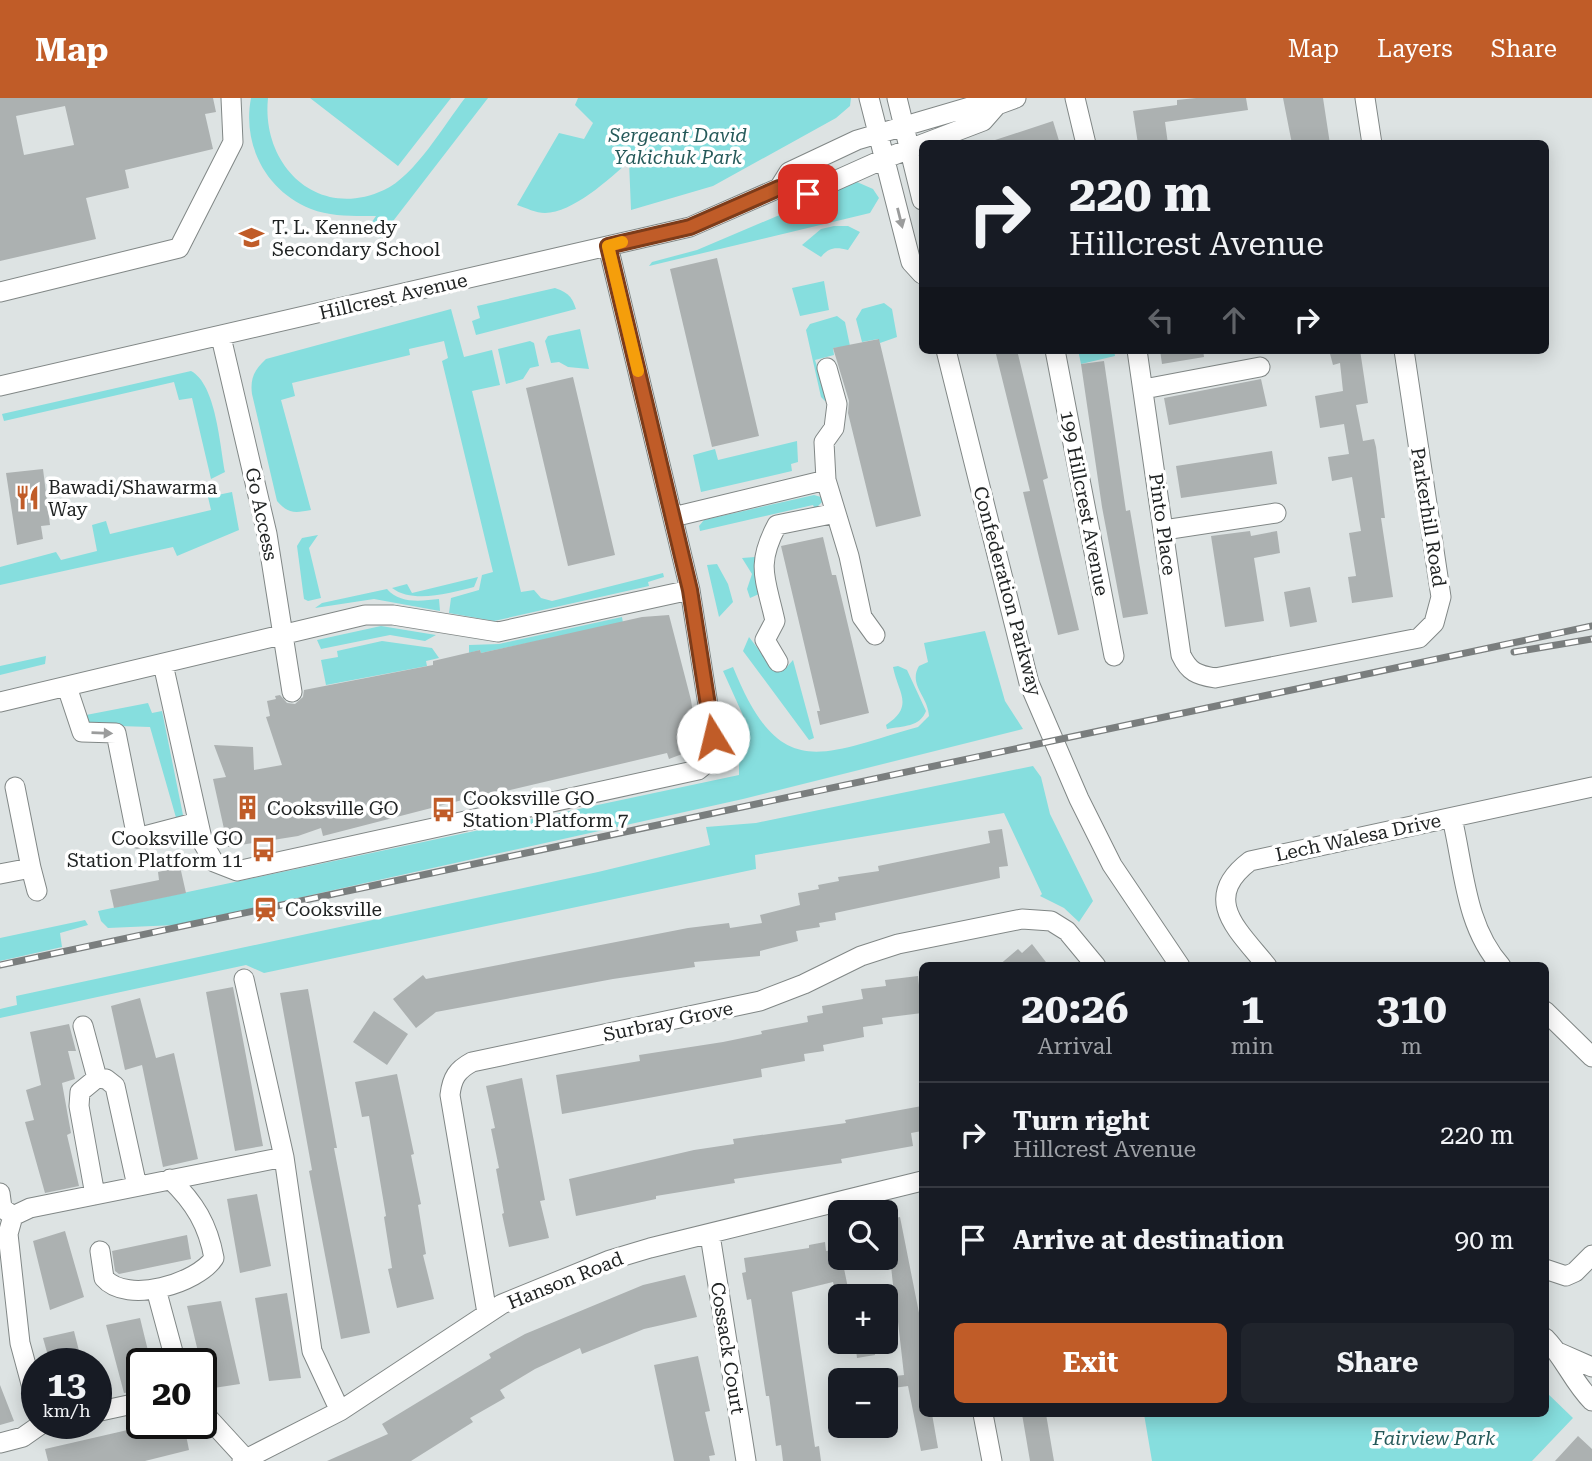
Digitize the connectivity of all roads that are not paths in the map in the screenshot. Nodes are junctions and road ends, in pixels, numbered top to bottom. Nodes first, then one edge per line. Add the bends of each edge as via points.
1 (230, 98) edge
2 (869, 98) edge
3 (897, 98) edge
4 (1016, 98) edge
5 (1075, 98) edge
6 (1365, 98) edge
7 (997, 106) junction
8 (906, 125) junction
9 (880, 134) junction
10 (933, 140) edge
11 (1085, 140) edge
12 (1371, 140) edge
13 (919, 145) edge
14 (909, 149) junction
15 (886, 158) junction
16 (779, 188) junction
17 (919, 188) edge
18 (608, 246) junction
19 (919, 271) edge
20 (0, 292) edge
21 (221, 337) junction
22 (947, 354) edge
23 (1056, 354) edge
24 (1138, 354) edge
25 (1405, 354) edge
26 (1261, 367) dead end
27 (827, 368) dead end
28 (0, 386) edge
29 (1144, 390) junction
30 (826, 480) junction
31 (836, 513) junction
32 (1276, 513) dead end
33 (673, 517) junction
34 (1164, 530) junction
35 (690, 590) junction
36 (282, 635) junction
37 (875, 635) dead end
38 (1114, 656) dead end
39 (778, 662) dead end
40 (163, 664) junction
41 (1215, 678) joint
42 (67, 687) junction
43 (292, 692) dead end
44 (0, 702) edge
45 (15, 787) dead end
46 (1592, 787) edge
47 (1452, 818) junction
48 (198, 822) junction
49 (31, 868) junction
50 (0, 874) edge
51 (37, 891) dead end
52 (1093, 962) edge
53 (1177, 962) edge
54 (1264, 962) edge
55 (1498, 962) edge
56 (244, 979) dead end
57 (1549, 1015) edge
58 (83, 1026) dead end
59 (1592, 1057) edge
60 (97, 1078) junction
61 (284, 1157) junction
62 (170, 1179) junction
63 (919, 1182) edge
64 (138, 1186) junction
65 (0, 1193) edge
66 (94, 1195) junction
67 (13, 1216) junction
68 (710, 1235) junction
69 (100, 1251) dead end
70 (1592, 1255) edge
71 (6, 1267) edge
72 (1549, 1270) edge
73 (156, 1289) junction
74 (486, 1313) junction
75 (1549, 1342) edge
76 (21, 1348) edge
77 (172, 1348) edge
78 (1560, 1353) junction
79 (1592, 1367) edge
80 (1592, 1401) edge
81 (340, 1410) junction
82 (984, 1417) edge
83 (217, 1429) edge
84 (21, 1438) edge
85 (0, 1443) edge
86 (243, 1460) edge
87 (746, 1461) edge
88 (992, 1461) edge

1 - 20 street via 233,142 178,248
2 - 9 street
3 - 8 street
4 - 7 street, Hillcrest Avenue
5 - 11 street
6 - 12 street
7 - 8 street, Hillcrest Avenue via 980,104
7 - 10 street, Hillcrest Avenue via 983,121
8 - 9 street, Hillcrest Avenue
8 - 14 street
9 - 15 street
9 - 16 street, Hillcrest Avenue via 789,172
13 - 14 street, Hillcrest Avenue
14 - 15 street, Hillcrest Avenue
14 - 17 street
15 - 16 street, Hillcrest Avenue via 808,194
15 -> 19 street via 911,262
16 - 18 street, Hillcrest Avenue via 690,227
18 - 21 street, Hillcrest Avenue
18 - 33 street
21 - 28 street, Hillcrest Avenue
21 - 36 street, Go Access via 267,534
22 - 53 street, Confederation Parkway via 1029,683 1112,865
23 - 38 street, 199 Hillcrest Avenue
24 - 29 street, Pinto Place
25 - 41 street, Parkerhill Road via 1441,597 1434,623 1419,638
26 - 29 street
27 - 30 street via 837,404 834,428 824,442
29 - 34 street, Pinto Place
30 - 31 street
30 - 33 street
31 - 37 street via 862,617
31 - 39 street via 777,525 764,549 775,621 765,640
32 - 34 street
33 - 35 street
34 - 41 street, Pinto Place via 1181,655 1187,668
35 - 36 street via 498,632 374,615
35 - 48 street via 713,737 708,762 698,770 237,871 214,862
36 - 40 street
36 - 43 street, Go Access
40 - 42 street
40 - 48 street
42 - 44 street
42 -> 48 street via 82,732 116,733 137,838
45 - 49 street
46 - 47 street, Lech Walesa Drive
47 - 54 street, Lech Walesa Drive via 1263,857 1237,870 1224,895 1226,909
47 - 55 street via 1472,914
49 - 50 street
49 - 51 street
52 - 74 street, Surbray Grove via 1067,931 1051,921 1022,919 898,944 760,1001 472,1062 460,1069 450,1095
56 - 61 street
57 - 59 street
58 - 60 street
60 - 64 street via 115,1086
60 - 66 street via 80,1092 79,1106
61 - 62 street
61 - 81 street via 312,1351
62 - 64 street
62 - 73 street via 204,1219 214,1258 200,1275
63 - 68 street, Hanson Road
64 - 66 street
65 - 67 street via 2,1208
66 - 67 street via 20,1210
67 - 71 street
68 - 74 street, Hanson Road via 610,1260
68 - 87 street, Cossack Court
69 - 73 street via 109,1284 124,1290
70 - 72 street via 1566,1276
71 - 76 street
73 - 77 street
74 - 81 street, Hanson Road
75 - 78 street
78 - 79 street
78 - 80 street via 1578,1388
81 - 86 street, Hanson Road
82 - 88 street
83 - 86 street
84 - 85 street

